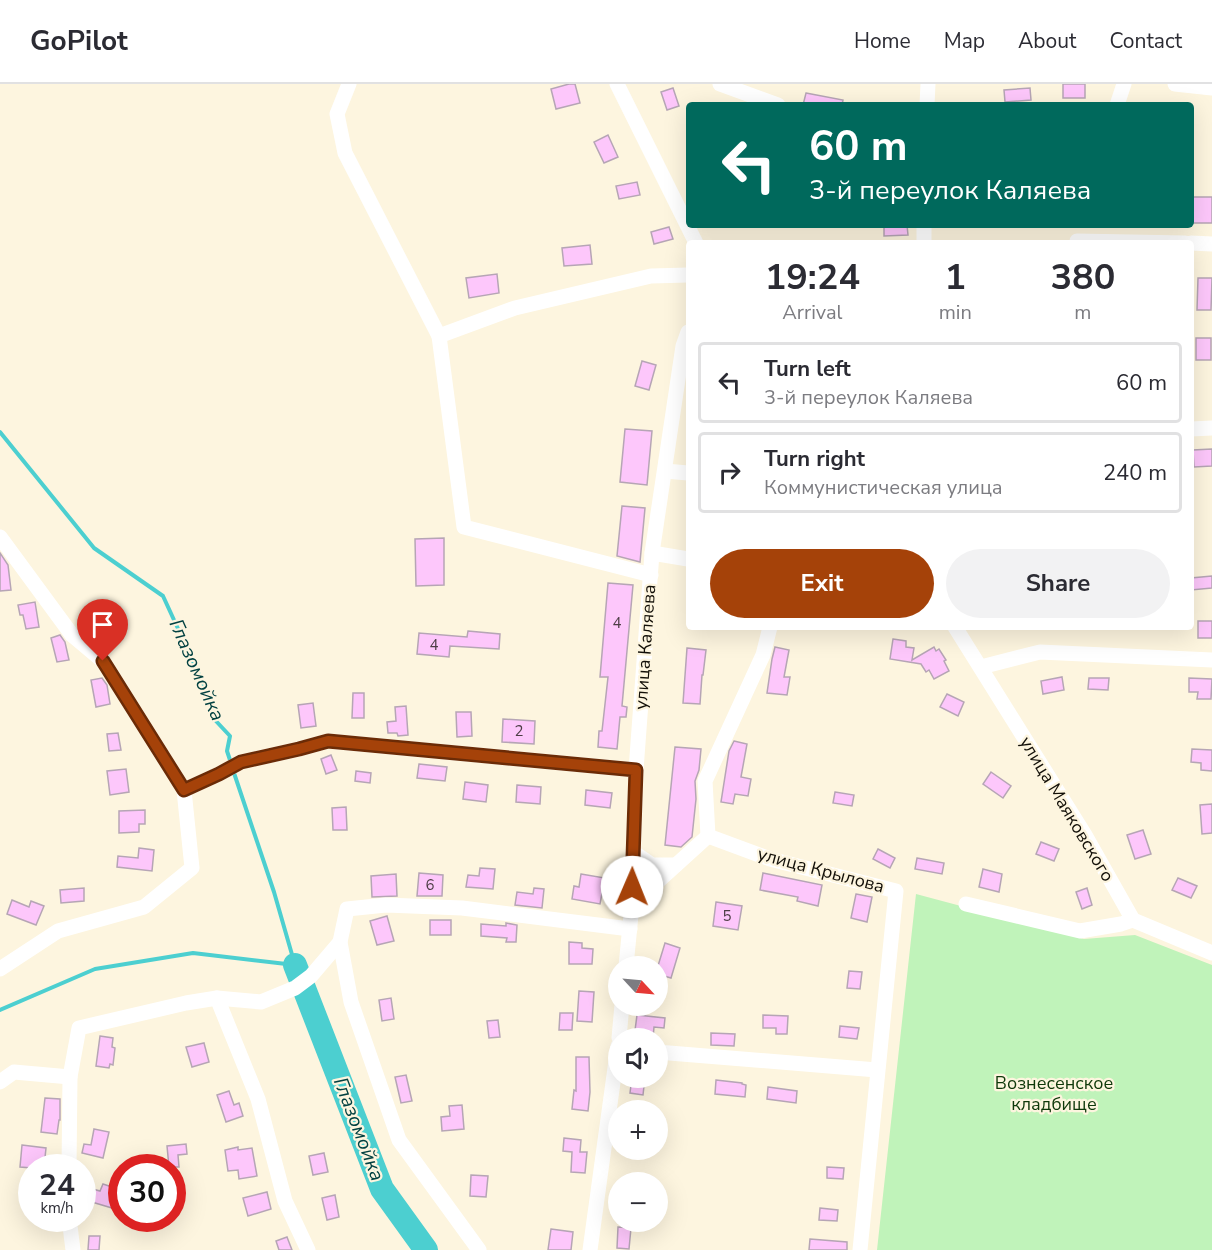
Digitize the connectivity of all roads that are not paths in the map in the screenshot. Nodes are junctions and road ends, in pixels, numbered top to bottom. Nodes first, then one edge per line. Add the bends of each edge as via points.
1 (349, 84) edge
2 (617, 84) edge
3 (928, 84) edge
4 (1124, 84) edge
5 (1175, 84) edge
6 (724, 85) edge
7 (1212, 87) edge
8 (770, 102) edge
9 (927, 102) edge
10 (1118, 102) edge
11 (686, 223) edge
12 (1194, 243) edge
13 (1212, 243) edge
14 (686, 275) edge
15 (439, 336) junction
16 (686, 338) edge
17 (1212, 428) edge
18 (1194, 429) edge
19 (664, 471) junction
20 (686, 473) edge
21 (0, 537) edge
22 (652, 553) junction
23 (686, 559) edge
24 (651, 575) junction
25 (769, 630) edge
26 (957, 630) edge
27 (1212, 660) edge
28 (981, 667) junction
29 (636, 770) junction
30 (184, 790) junction
31 (708, 836) junction
32 (633, 852) junction
33 (676, 865) junction
34 (632, 904) junction
35 (966, 904) dead end
36 (1133, 920) junction
37 (630, 929) junction
38 (340, 942) junction
39 (1212, 952) edge
40 (627, 956) edge
41 (0, 969) edge
42 (217, 998) junction
43 (668, 1053) edge
44 (877, 1070) junction
45 (70, 1077) junction
46 (0, 1082) edge
47 (612, 1088) edge
48 (69, 1154) edge
49 (71, 1232) edge
50 (73, 1250) edge
51 (308, 1250) edge
52 (479, 1250) edge
53 (590, 1250) edge
54 (860, 1250) edge

1 - 15 street via 337,114 345,153
2 - 11 street
3 - 9 street
4 - 10 street
5 - 7 street
6 - 8 street
12 - 13 street
14 - 15 street via 651,276 515,308
15 - 24 street via 464,527
16 - 19 street, улица Каляева
17 - 18 street
19 - 20 street
19 - 22 street, улица Каляева
21 - 30 street via 72,635 103,661
22 - 23 street
22 - 24 street, улица Каляева
24 - 29 street, улица Каляева
25 - 31 street via 763,655 705,781
26 - 28 street, улица Маяковского
27 - 28 street via 1040,652
28 - 36 street, улица Маяковского
29 - 30 street via 328,741 241,762
29 - 32 street, улица Каляева
30 - 41 street via 192,868 144,907 58,931
31 - 33 street
31 - 44 street, улица Крылова via 770,859 896,891
32 - 33 street via 652,865
32 - 34 street, улица Каляева
33 - 34 street
34 - 37 street, улица Каляева
35 - 36 street via 1080,931
36 - 39 street
37 - 38 street via 462,908 386,905 347,909
37 - 40 street, улица Каляева
38 - 42 street via 294,988 261,1002
38 - 52 street via 351,1002 399,1140
42 - 45 street via 79,1028
42 - 51 street via 258,1099 285,1201
43 - 44 street
44 - 54 street, улица Крылова
45 - 46 street via 14,1072
45 - 48 street
47 - 53 street
49 - 50 street

